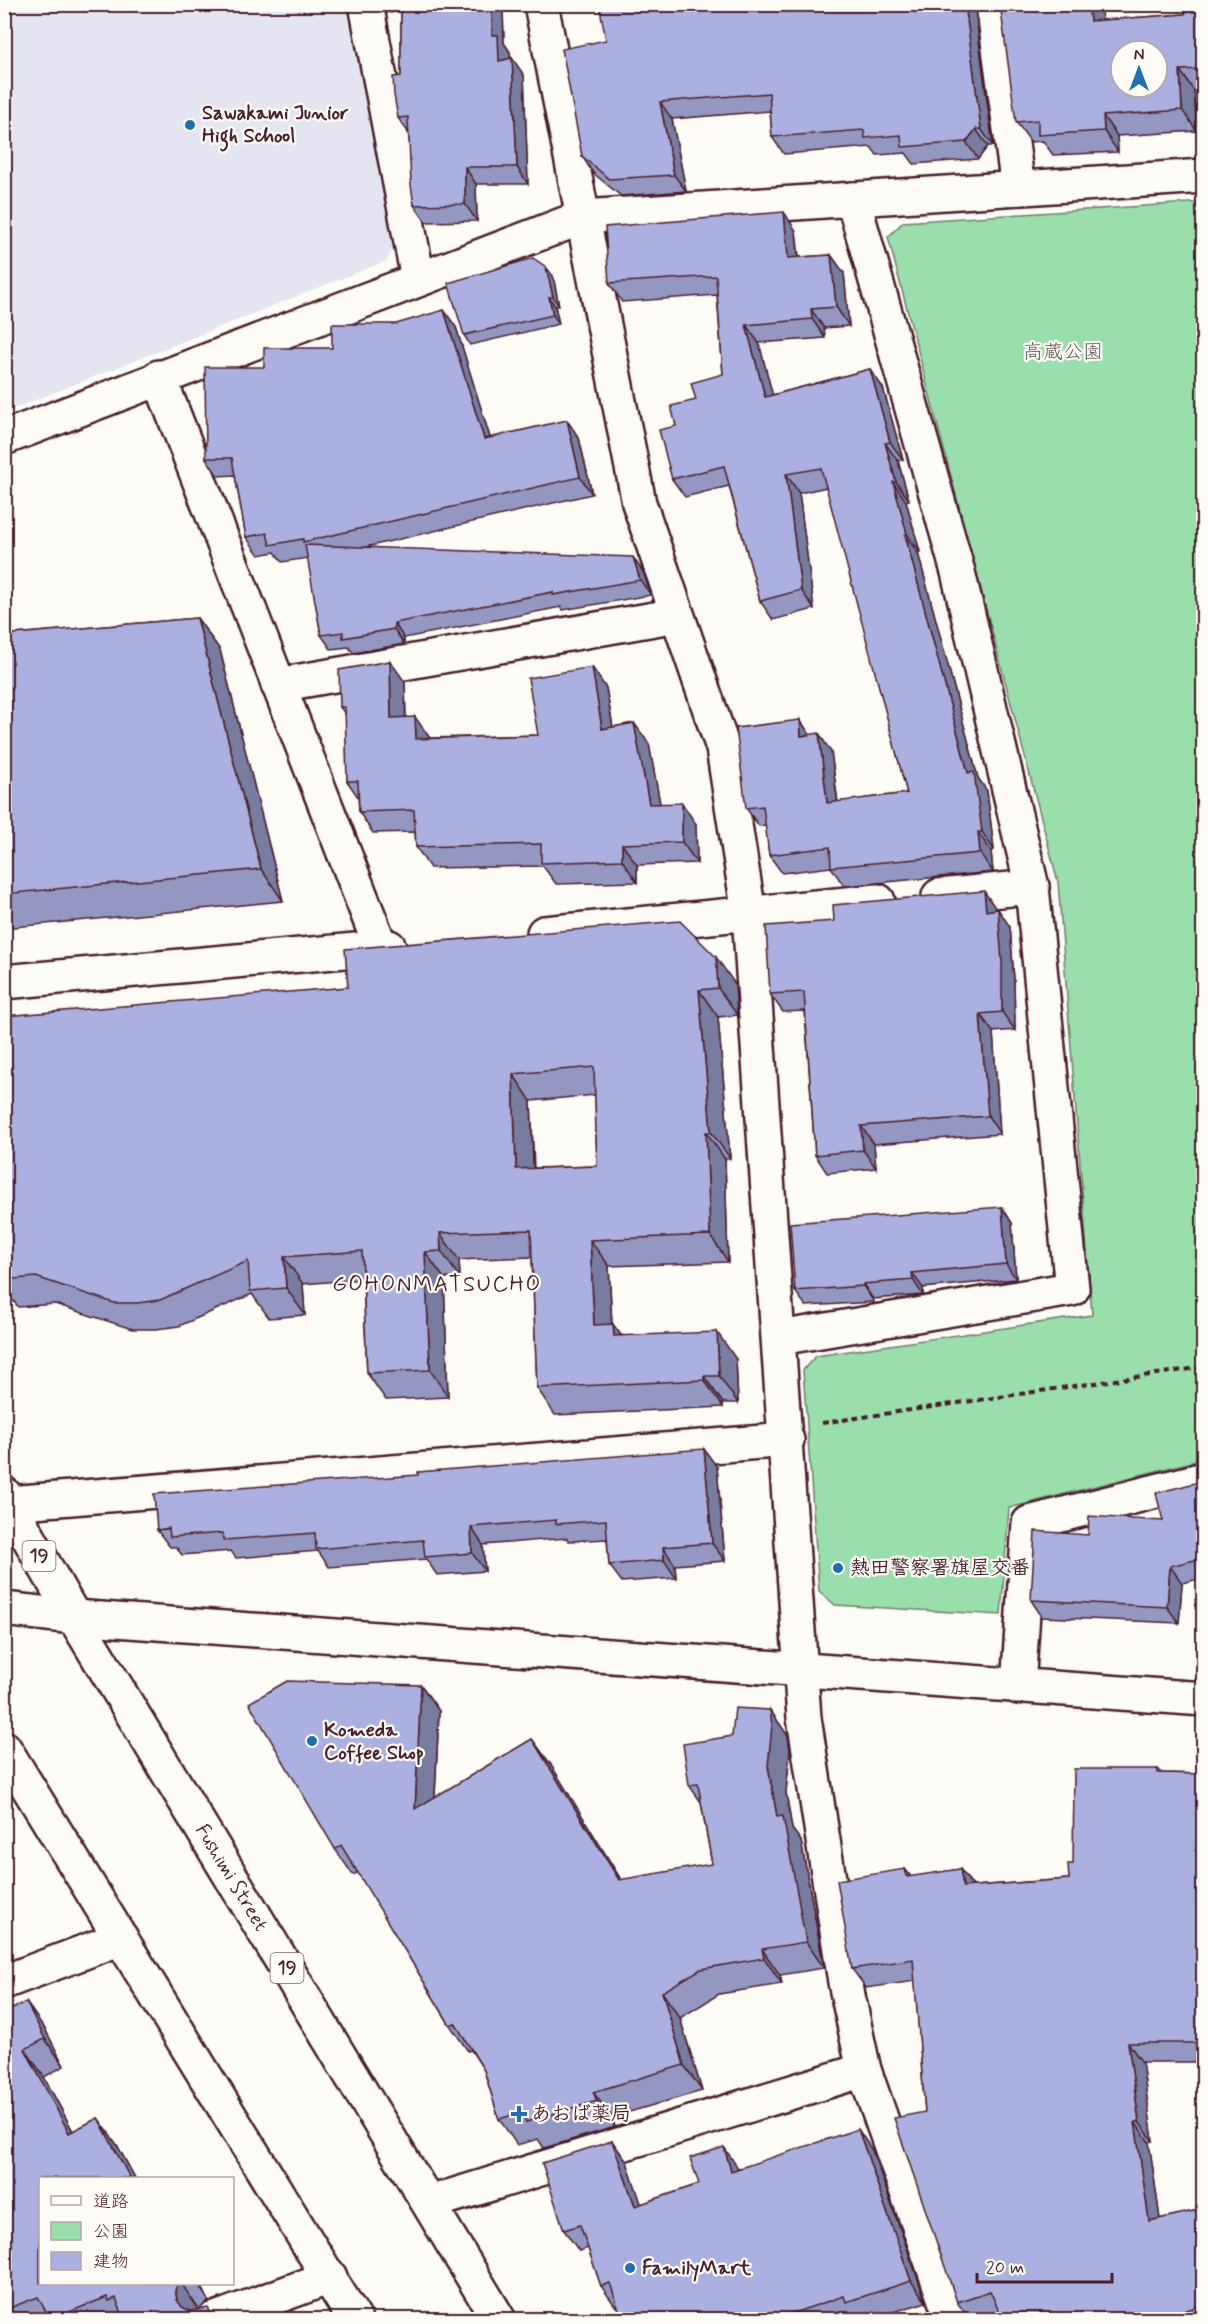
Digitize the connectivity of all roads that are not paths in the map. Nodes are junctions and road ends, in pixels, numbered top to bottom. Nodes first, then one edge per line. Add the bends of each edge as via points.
1 (366, 4) edge
2 (542, 4) edge
3 (993, 4) edge
4 (1203, 176) edge
5 (1018, 188) junction
6 (853, 199) junction
7 (583, 217) junction
8 (417, 279) junction
9 (159, 377) junction
10 (4, 438) edge
11 (678, 615) junction
12 (278, 685) junction
13 (1032, 887) junction
14 (749, 914) junction
15 (512, 936) edge
16 (416, 945) edge
17 (381, 948) junction
18 (4, 982) edge
19 (779, 1338) junction
20 (786, 1434) junction
21 (1203, 1479) edge
22 (7, 1498) edge
23 (4, 1609) edge
24 (74, 1617) junction
25 (802, 1671) junction
26 (1018, 1687) junction
27 (1203, 1699) edge
28 (4, 1748) edge
29 (121, 1938) junction
30 (4, 1982) edge
31 (864, 2070) junction
32 (429, 2203) junction
33 (330, 2277) junction
34 (213, 2319) edge
35 (355, 2319) edge
36 (499, 2319) edge
37 (952, 2319) edge

1 - 8 main road
2 - 7 main road
3 - 5 main road
4 - 5 main road
5 - 6 main road
6 - 7 main road
6 - 13 main road via 958,572
7 - 8 main road
7 - 11 main road via 639,503
8 - 9 main road
9 - 10 main road
9 - 12 main road
11 - 12 main road
11 - 14 main road via 723,748
12 - 17 main road
13 - 14 main road
13 - 19 main road via 1072,1289
14 - 15 main road
14 - 19 main road
16 - 17 main road
17 - 18 main road
19 - 20 main road
20 - 22 main road
20 - 25 main road
21 - 26 main road via 1029,1523
22 - 24 main road, Fushimi Street / 19
23 - 24 main road
24 - 25 main road
24 - 32 main road, Fushimi Street / 19
25 - 26 main road
25 - 31 main road via 806,1730
26 - 27 main road
28 - 29 main road
29 - 30 main road
29 - 33 main road
31 - 32 main road
31 - 37 main road
32 - 36 main road, Fushimi Street / 19
33 - 34 main road
33 - 35 main road

